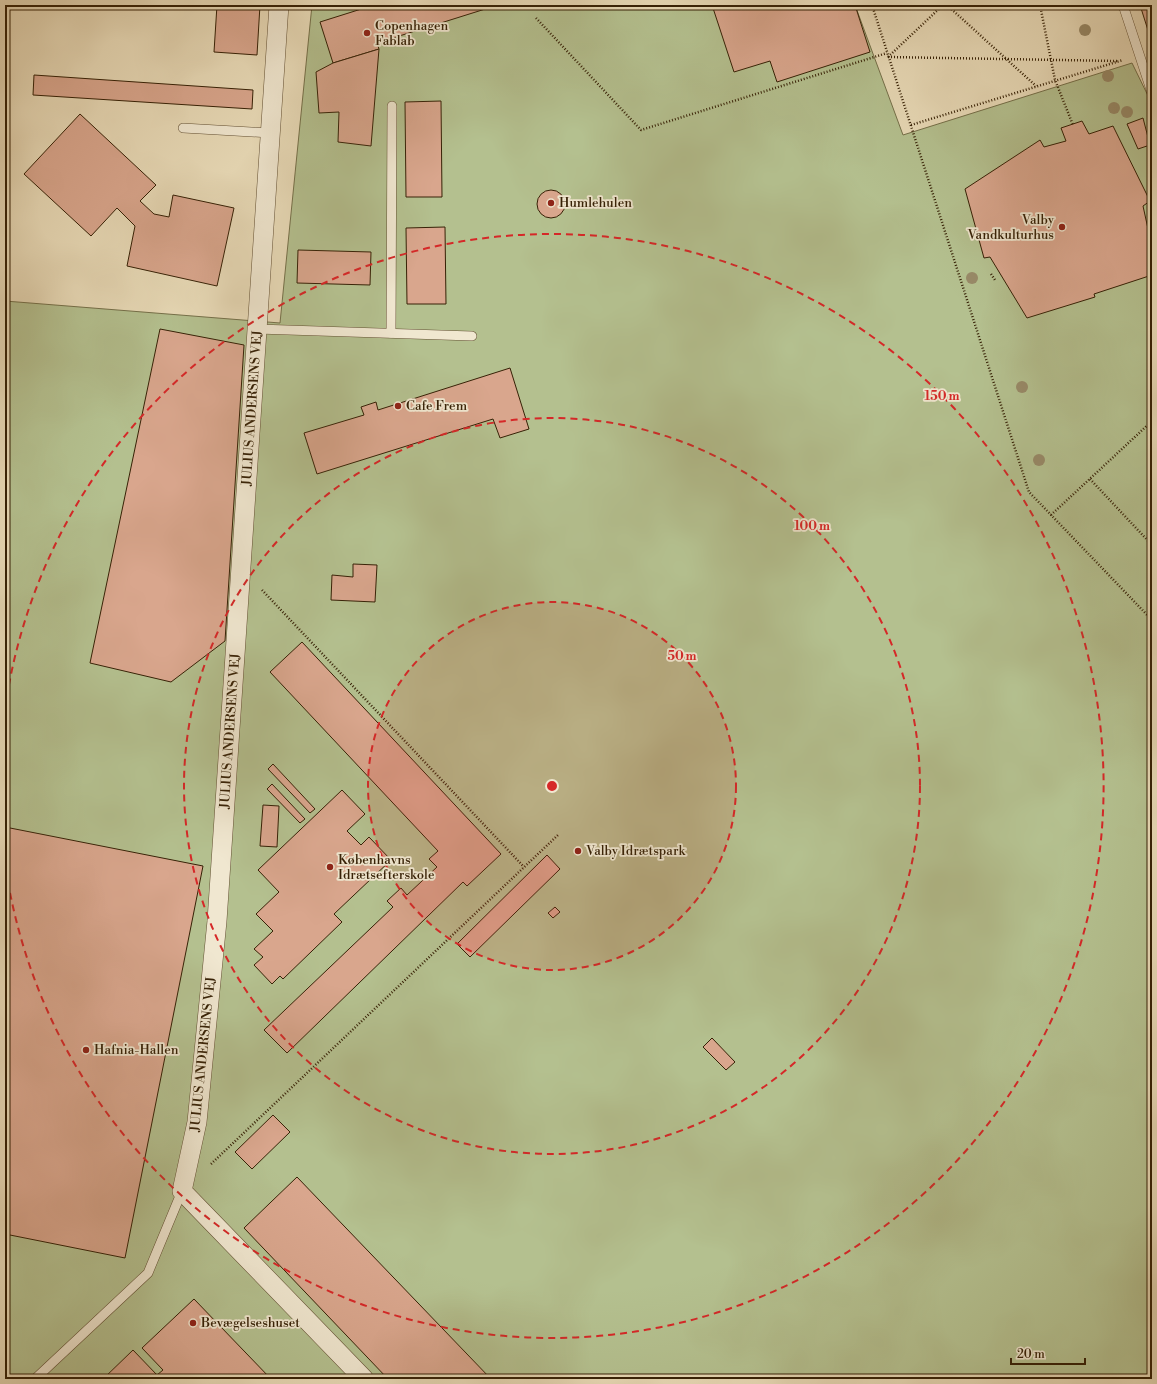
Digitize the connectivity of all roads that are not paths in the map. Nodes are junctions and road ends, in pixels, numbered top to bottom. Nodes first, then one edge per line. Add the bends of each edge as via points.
1 (1123, 5) edge
2 (283, 6) edge
3 (1152, 94) edge
4 (392, 106) dead end
5 (183, 128) dead end
6 (270, 134) junction
7 (257, 329) junction
8 (391, 333) junction
9 (472, 336) dead end
10 (182, 1191) junction
11 (35, 1379) edge
12 (364, 1379) edge

1 - 3 lane
2 - 6 street, JULIUS ANDERSENS VEJ
4 - 8 lane
5 - 6 lane
6 - 7 street, JULIUS ANDERSENS VEJ
7 - 8 lane
7 - 10 street, JULIUS ANDERSENS VEJ via 218,921 197,1122
8 - 9 lane
10 - 11 lane via 148,1273
10 - 12 street

